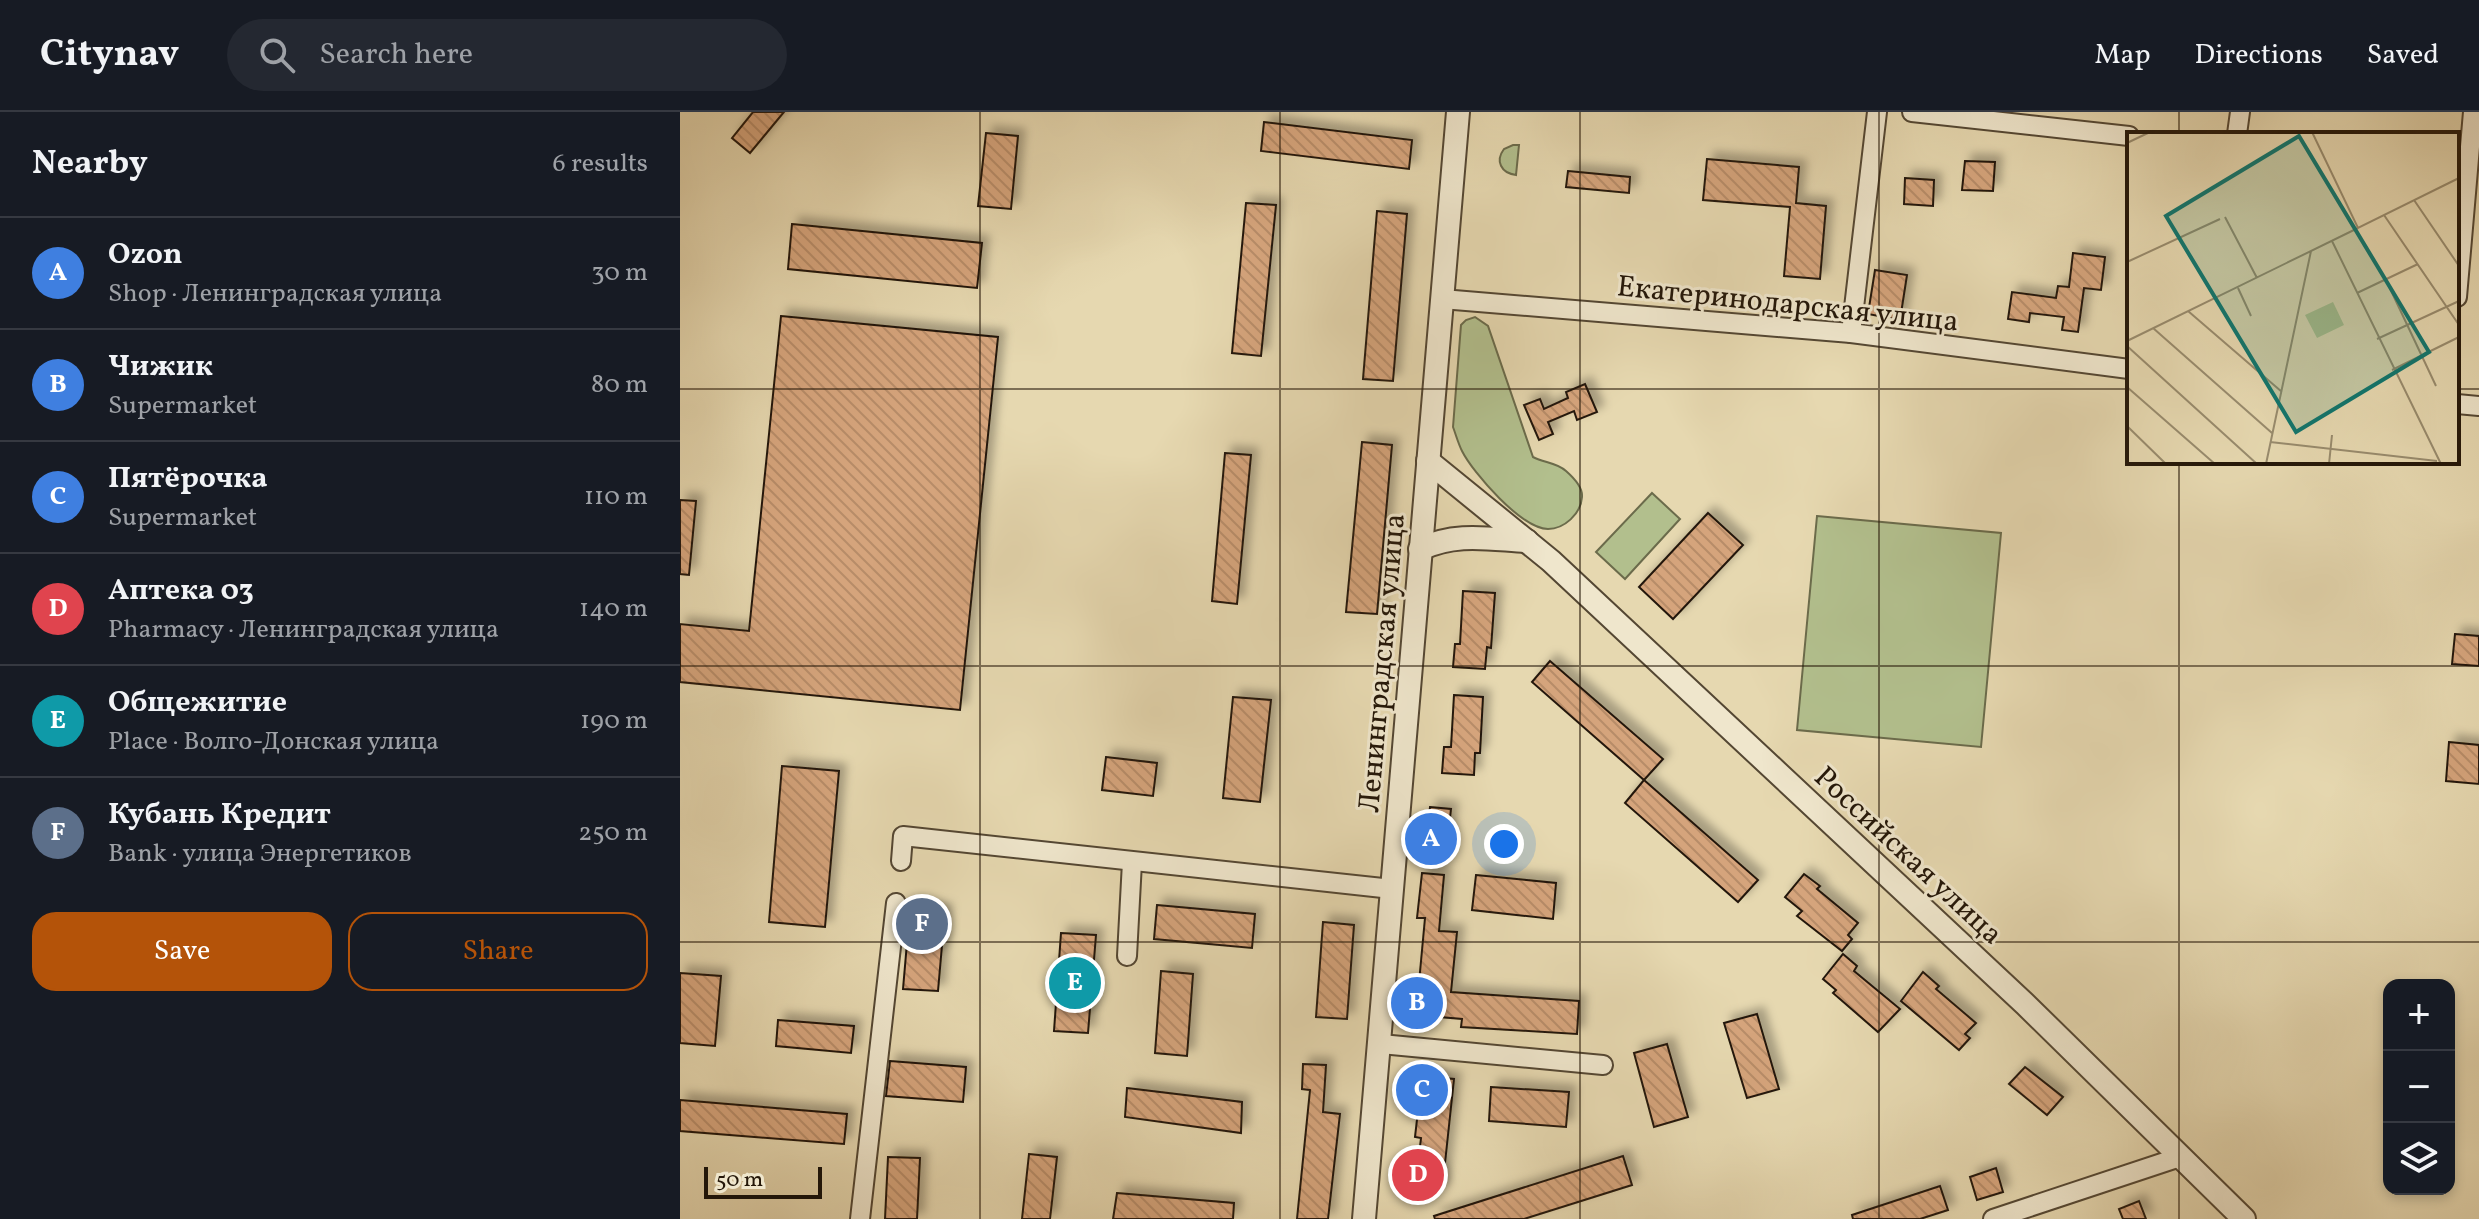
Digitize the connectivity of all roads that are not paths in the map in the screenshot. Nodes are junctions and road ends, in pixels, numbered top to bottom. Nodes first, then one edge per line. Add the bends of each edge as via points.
1 (1458, 112) edge
2 (1877, 112) edge
3 (1912, 112) edge
4 (2240, 112) edge
5 (2473, 112) edge
6 (2237, 132) edge
7 (2127, 136) edge
8 (2468, 169) edge
9 (2459, 274) edge
10 (1442, 299) junction
11 (1851, 333) junction
12 (2127, 369) edge
13 (2459, 404) edge
14 (2479, 406) edge
15 (1428, 461) junction
16 (1527, 541) junction
17 (1420, 549) junction
18 (901, 861) dead end
19 (1132, 862) junction
20 (1392, 889) junction
21 (896, 903) dead end
22 (1127, 956) dead end
23 (1381, 1044) junction
24 (1603, 1065) dead end
25 (2180, 1157) junction
26 (860, 1219) edge
27 (1364, 1219) edge
28 (1993, 1219) edge
29 (2244, 1219) edge

1 - 10 street, Ленинградская улица
2 - 11 street
3 - 7 street
4 - 6 street
5 - 8 street
8 - 9 street
10 - 11 street, Екатеринодарская улица
10 - 15 street, Ленинградская улица
11 - 12 street, Екатеринодарская улица
13 - 14 street
15 - 16 street, Российская улица
15 - 17 street, Ленинградская улица
16 - 17 street via 1457,537
16 - 25 street, Российская улица via 2025,1004
17 - 20 street, Ленинградская улица
18 - 19 street via 903,836
19 - 20 street
19 - 22 street
20 - 23 street, Ленинградская улица
21 - 26 street
23 - 24 street
23 - 27 street, Ленинградская улица
25 - 28 street
25 - 29 street, Российская улица

